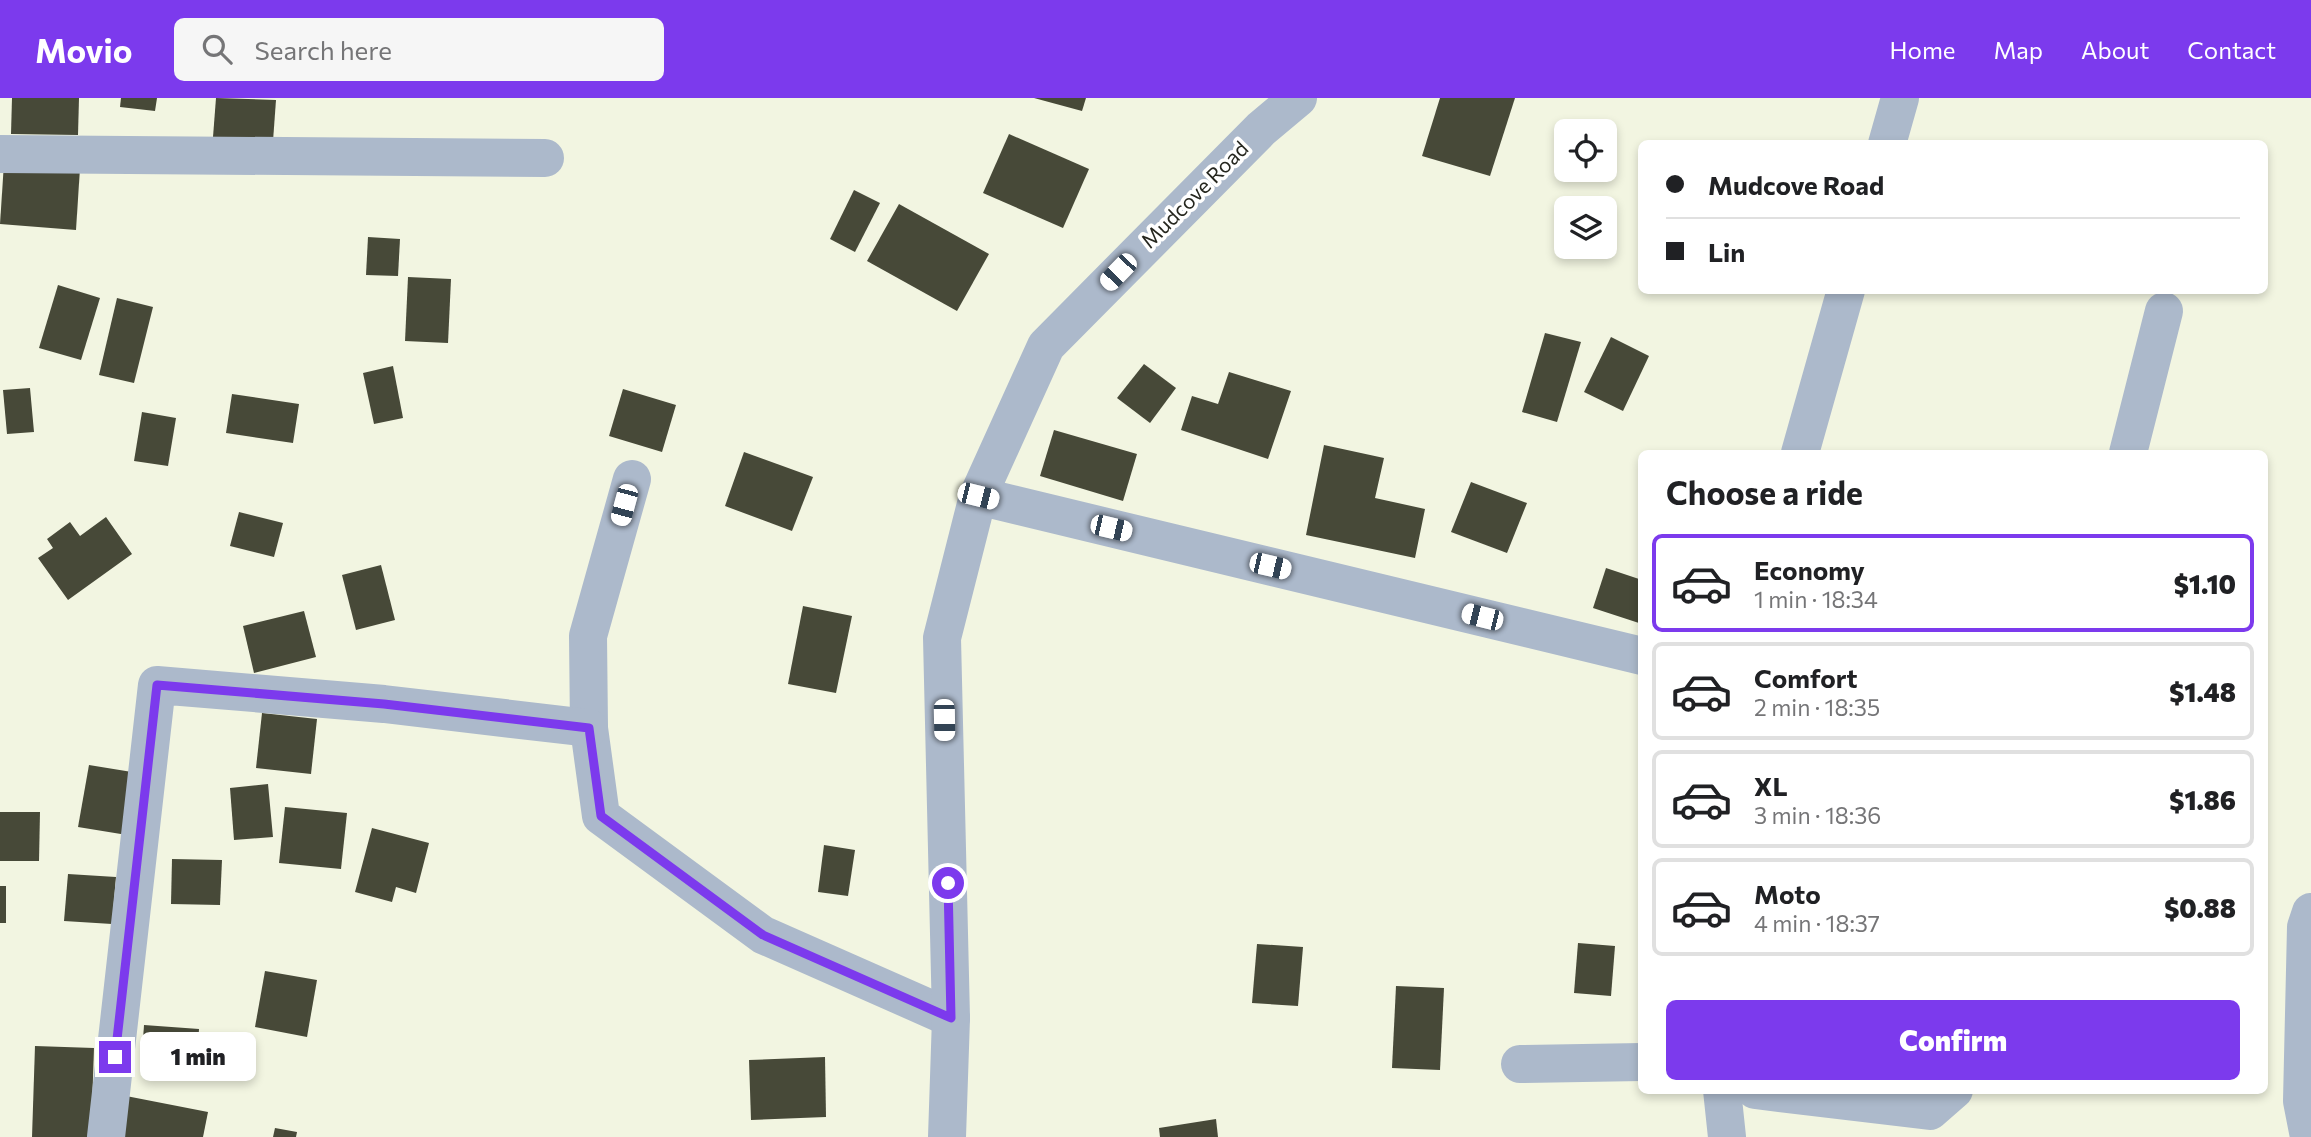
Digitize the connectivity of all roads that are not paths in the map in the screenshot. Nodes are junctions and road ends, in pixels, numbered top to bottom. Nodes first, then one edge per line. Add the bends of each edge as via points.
1 (1298, 98) edge
2 (1900, 98) edge
3 (1888, 140) edge
4 (0, 154) edge
5 (545, 158) dead end
6 (1845, 294) edge
7 (2164, 311) dead end
8 (1801, 450) edge
9 (2130, 450) edge
10 (632, 479) dead end
11 (978, 496) junction
12 (1638, 655) edge
13 (589, 728) junction
14 (2311, 912) edge
15 (951, 1018) junction
16 (1638, 1062) edge
17 (1520, 1064) dead end
18 (1723, 1094) edge
19 (1788, 1094) edge
20 (1949, 1094) edge
21 (106, 1137) edge
22 (947, 1137) edge
23 (1727, 1137) edge
24 (2309, 1137) edge

1 - 11 street, Mudcove Road via 1252,138 1046,346
2 - 3 street
4 - 5 street
6 - 8 street
7 - 9 street
10 - 13 street via 588,636
11 - 12 street
11 - 15 street, Mudcove Road via 942,638
13 - 15 street via 601,816 763,935
13 - 21 street via 384,704 157,685
14 - 24 street via 2306,927 2302,1101
15 - 22 street, Mudcove Road
16 - 17 street
18 - 23 street
19 - 20 street via 1930,1111

